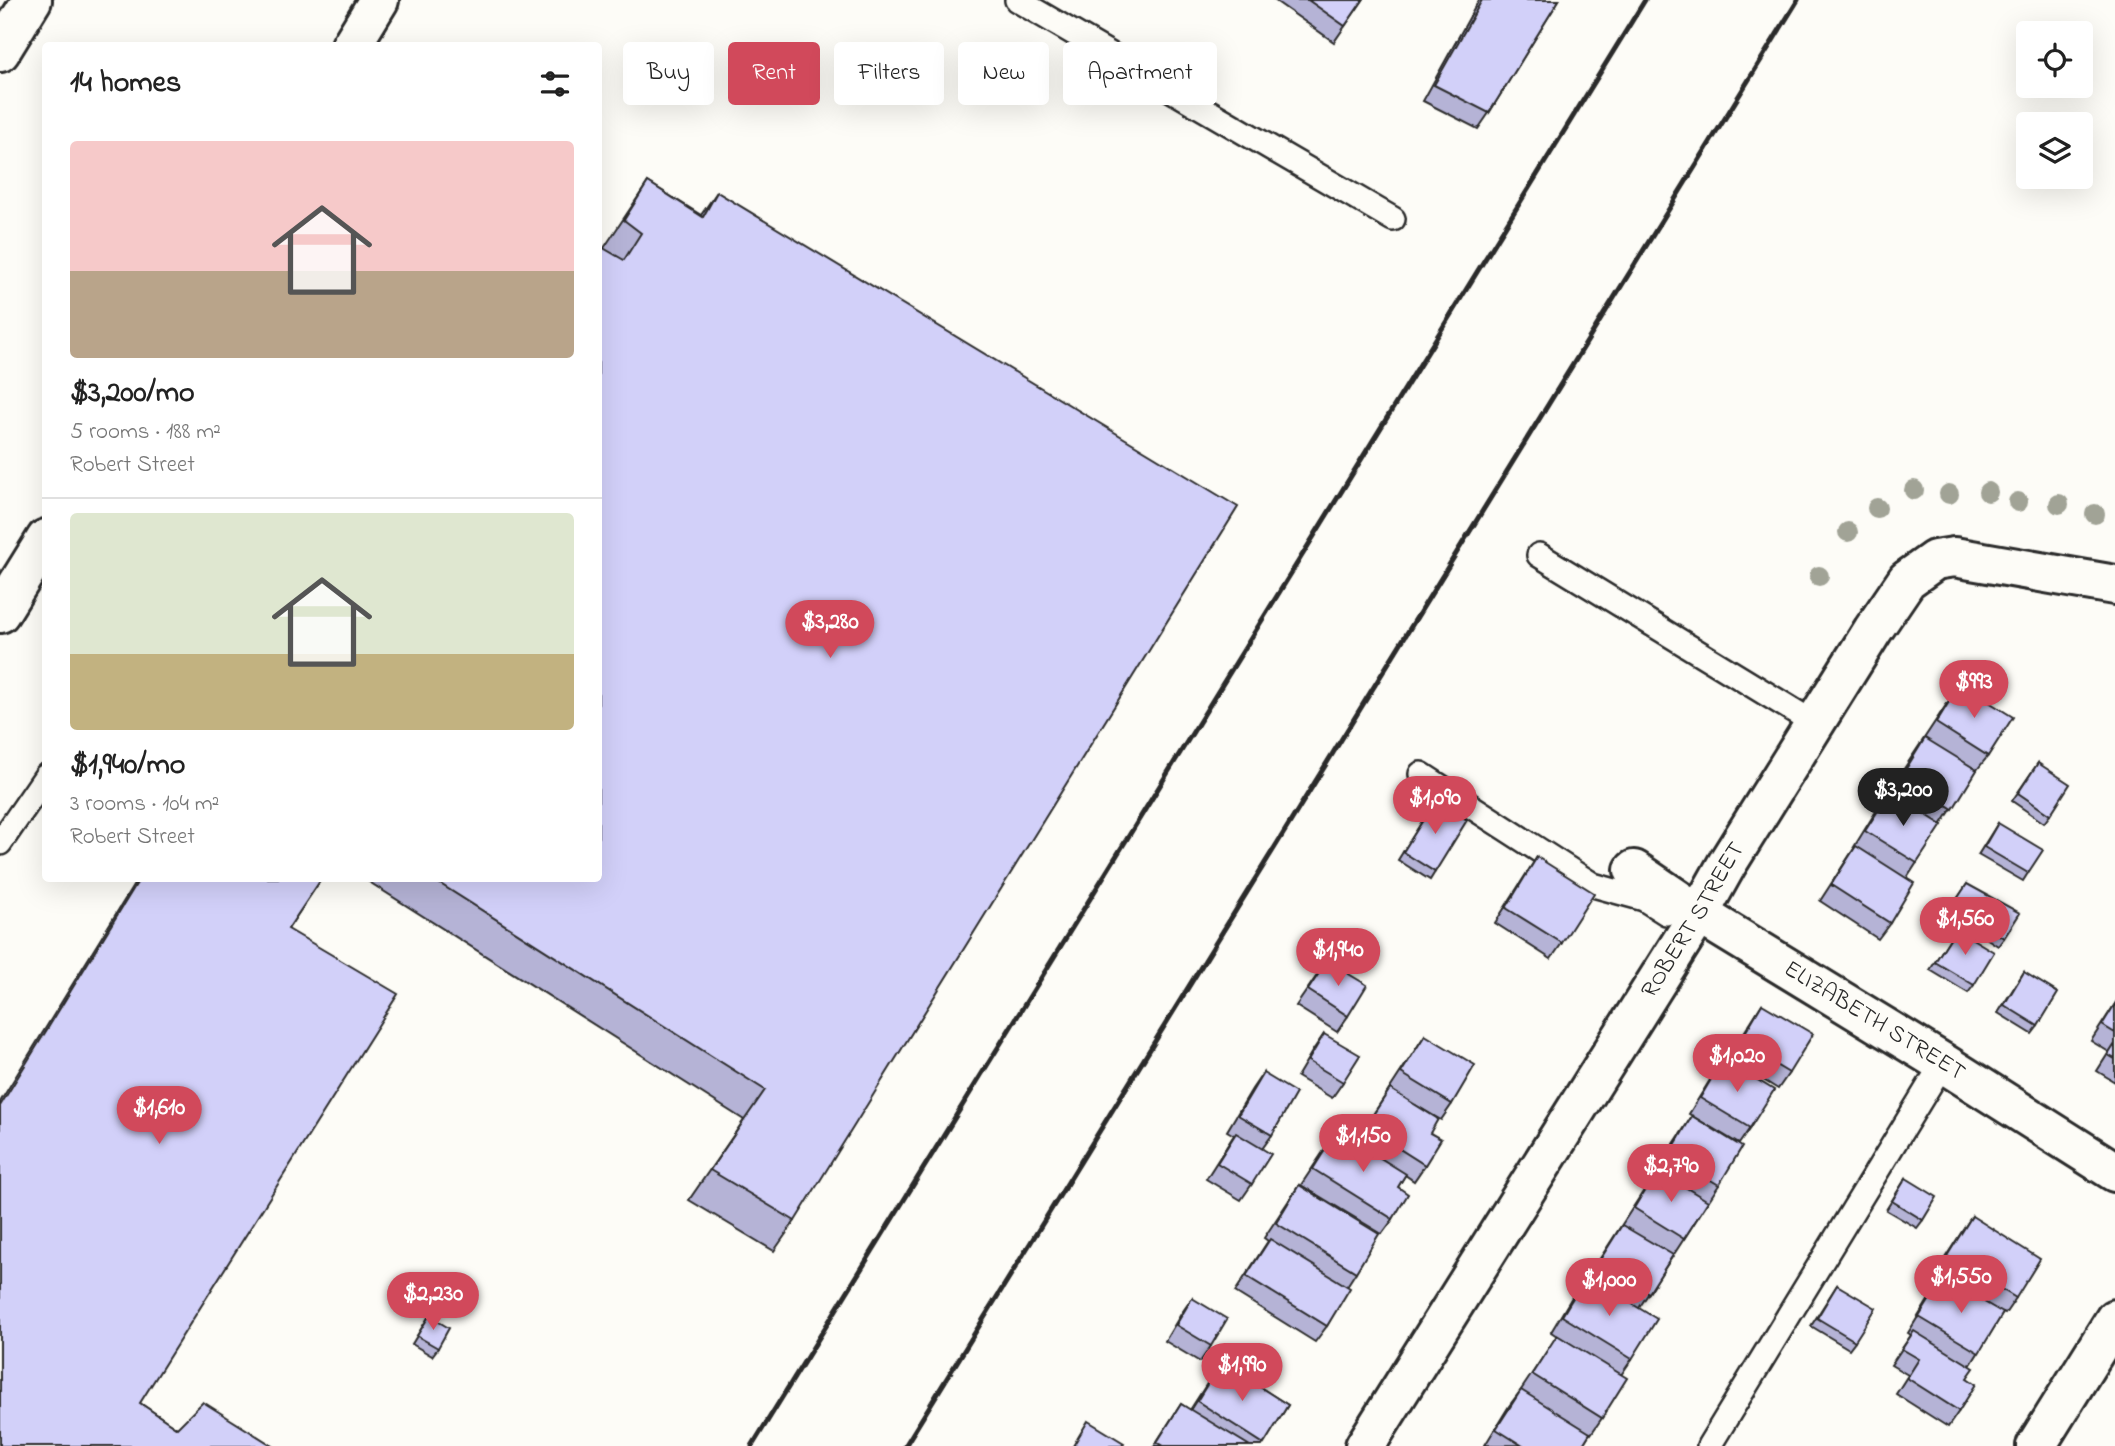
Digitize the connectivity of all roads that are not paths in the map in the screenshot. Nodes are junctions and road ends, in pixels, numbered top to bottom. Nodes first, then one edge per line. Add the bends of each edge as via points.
1 (32, 0) edge
2 (379, 0) edge
3 (1017, 0) edge
4 (353, 42) edge
5 (0, 52) edge
6 (1393, 219) dead end
7 (42, 546) edge
8 (1539, 555) dead end
9 (2115, 585) edge
10 (0, 613) edge
11 (1814, 723) junction
12 (1421, 774) dead end
13 (42, 782) edge
14 (0, 844) edge
15 (1634, 870) dead end
16 (1694, 921) junction
17 (1943, 1062) junction
18 (2115, 1172) edge
19 (2115, 1319) edge
20 (1365, 1446) edge
21 (1709, 1446) edge
22 (2036, 1446) edge

1 - 5 main road
2 - 4 main road
3 - 6 lane
7 - 10 main road
8 - 11 lane
9 - 11 main road, ROBERT STREET via 1989,561 1935,560 1907,580
11 - 16 main road, ROBERT STREET
12 - 16 lane via 1593,885 1644,899
13 - 14 lane
15 - 16 main road, ELIZABETH STREET
16 - 17 main road, ELIZABETH STREET
16 - 20 main road, ROBERT STREET
17 - 18 main road, ELIZABETH STREET
17 - 21 lane
19 - 22 main road

